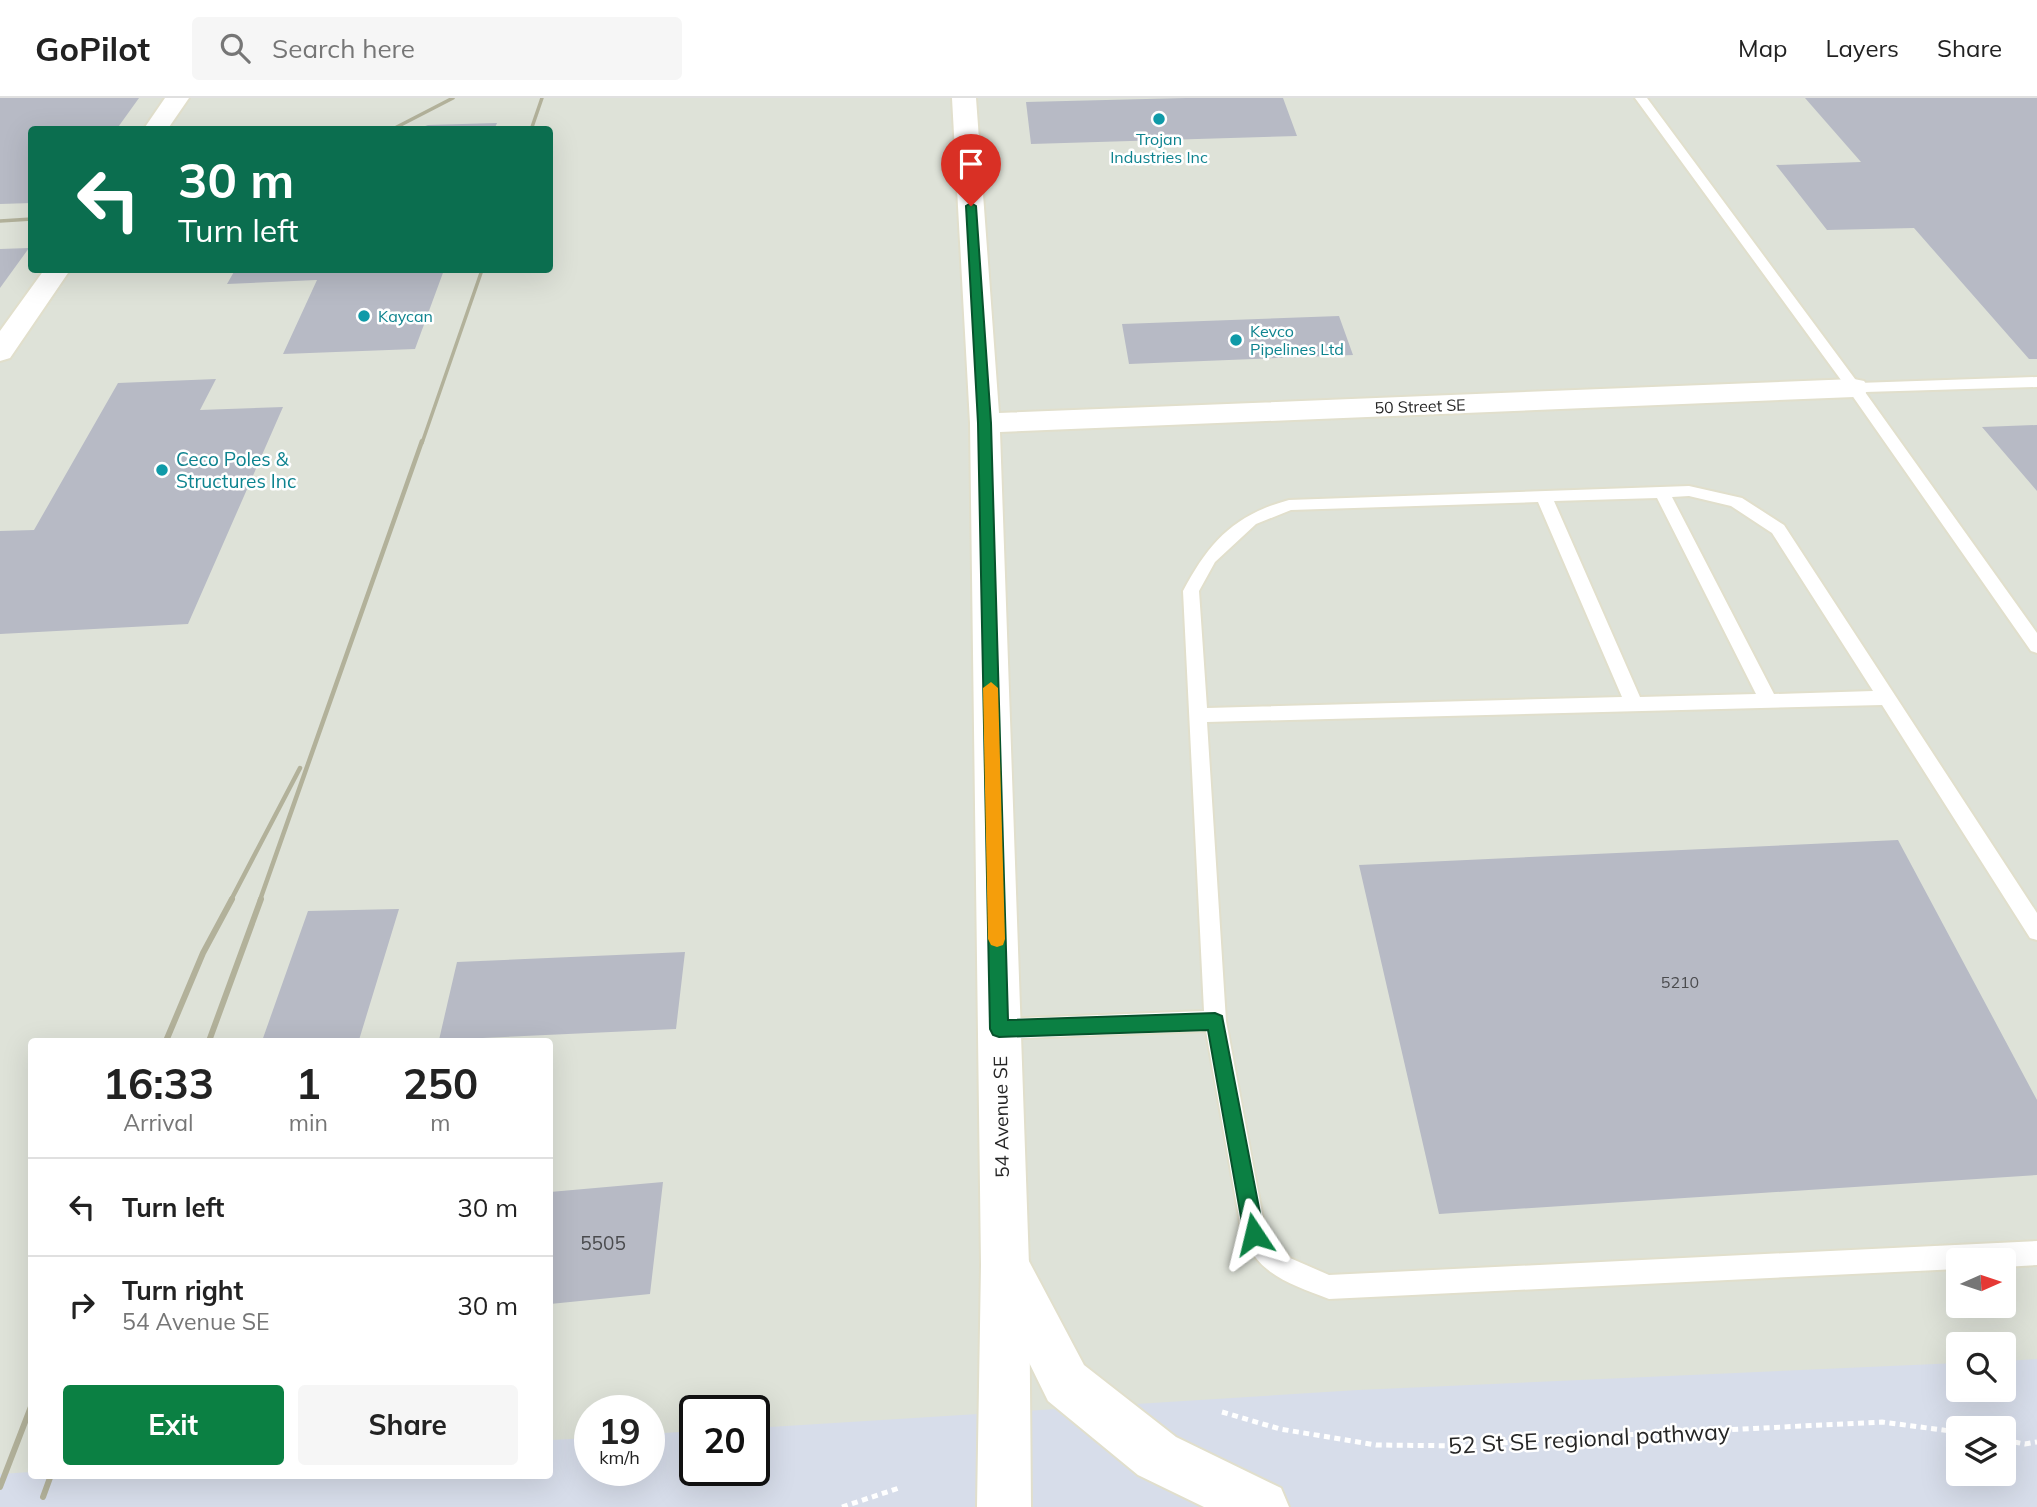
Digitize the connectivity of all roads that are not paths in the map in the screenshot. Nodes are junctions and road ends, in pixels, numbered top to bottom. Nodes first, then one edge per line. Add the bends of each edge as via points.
1 (177, 98) edge
2 (964, 98) edge
3 (1641, 98) edge
4 (158, 126) edge
5 (55, 273) edge
6 (0, 352) edge
7 (2037, 382) edge
8 (1854, 388) junction
9 (985, 423) junction
10 (1662, 492) junction
11 (1544, 496) junction
12 (2037, 646) edge
13 (1888, 698) junction
14 (1769, 701) junction
15 (1634, 704) junction
16 (1198, 715) junction
17 (2037, 931) edge
18 (1215, 1021) junction
19 (999, 1029) junction
20 (2037, 1253) edge
21 (1005, 1265) junction
22 (1004, 1507) edge
23 (1262, 1507) edge

1 - 4 street
2 - 9 street, 54 Avenue SE
3 - 8 lane
5 - 6 street
7 - 8 lane
8 - 9 street, 50 Street SE
8 - 12 lane
9 - 19 street, 54 Avenue SE
10 - 11 lane
10 - 13 lane via 1689,491 1736,502 1778,529
10 - 14 lane
11 - 15 lane
11 - 16 lane via 1289,505 1250,520 1209,558 1191,591
13 - 14 lane
13 - 17 lane
14 - 15 lane
15 - 16 lane
16 - 18 lane
18 - 19 lane
18 - 20 lane via 1254,1234 1281,1268 1329,1287
19 - 21 street, 54 Avenue SE
21 - 22 street, 54 Avenue SE
21 - 23 street via 1066,1383 1157,1456

